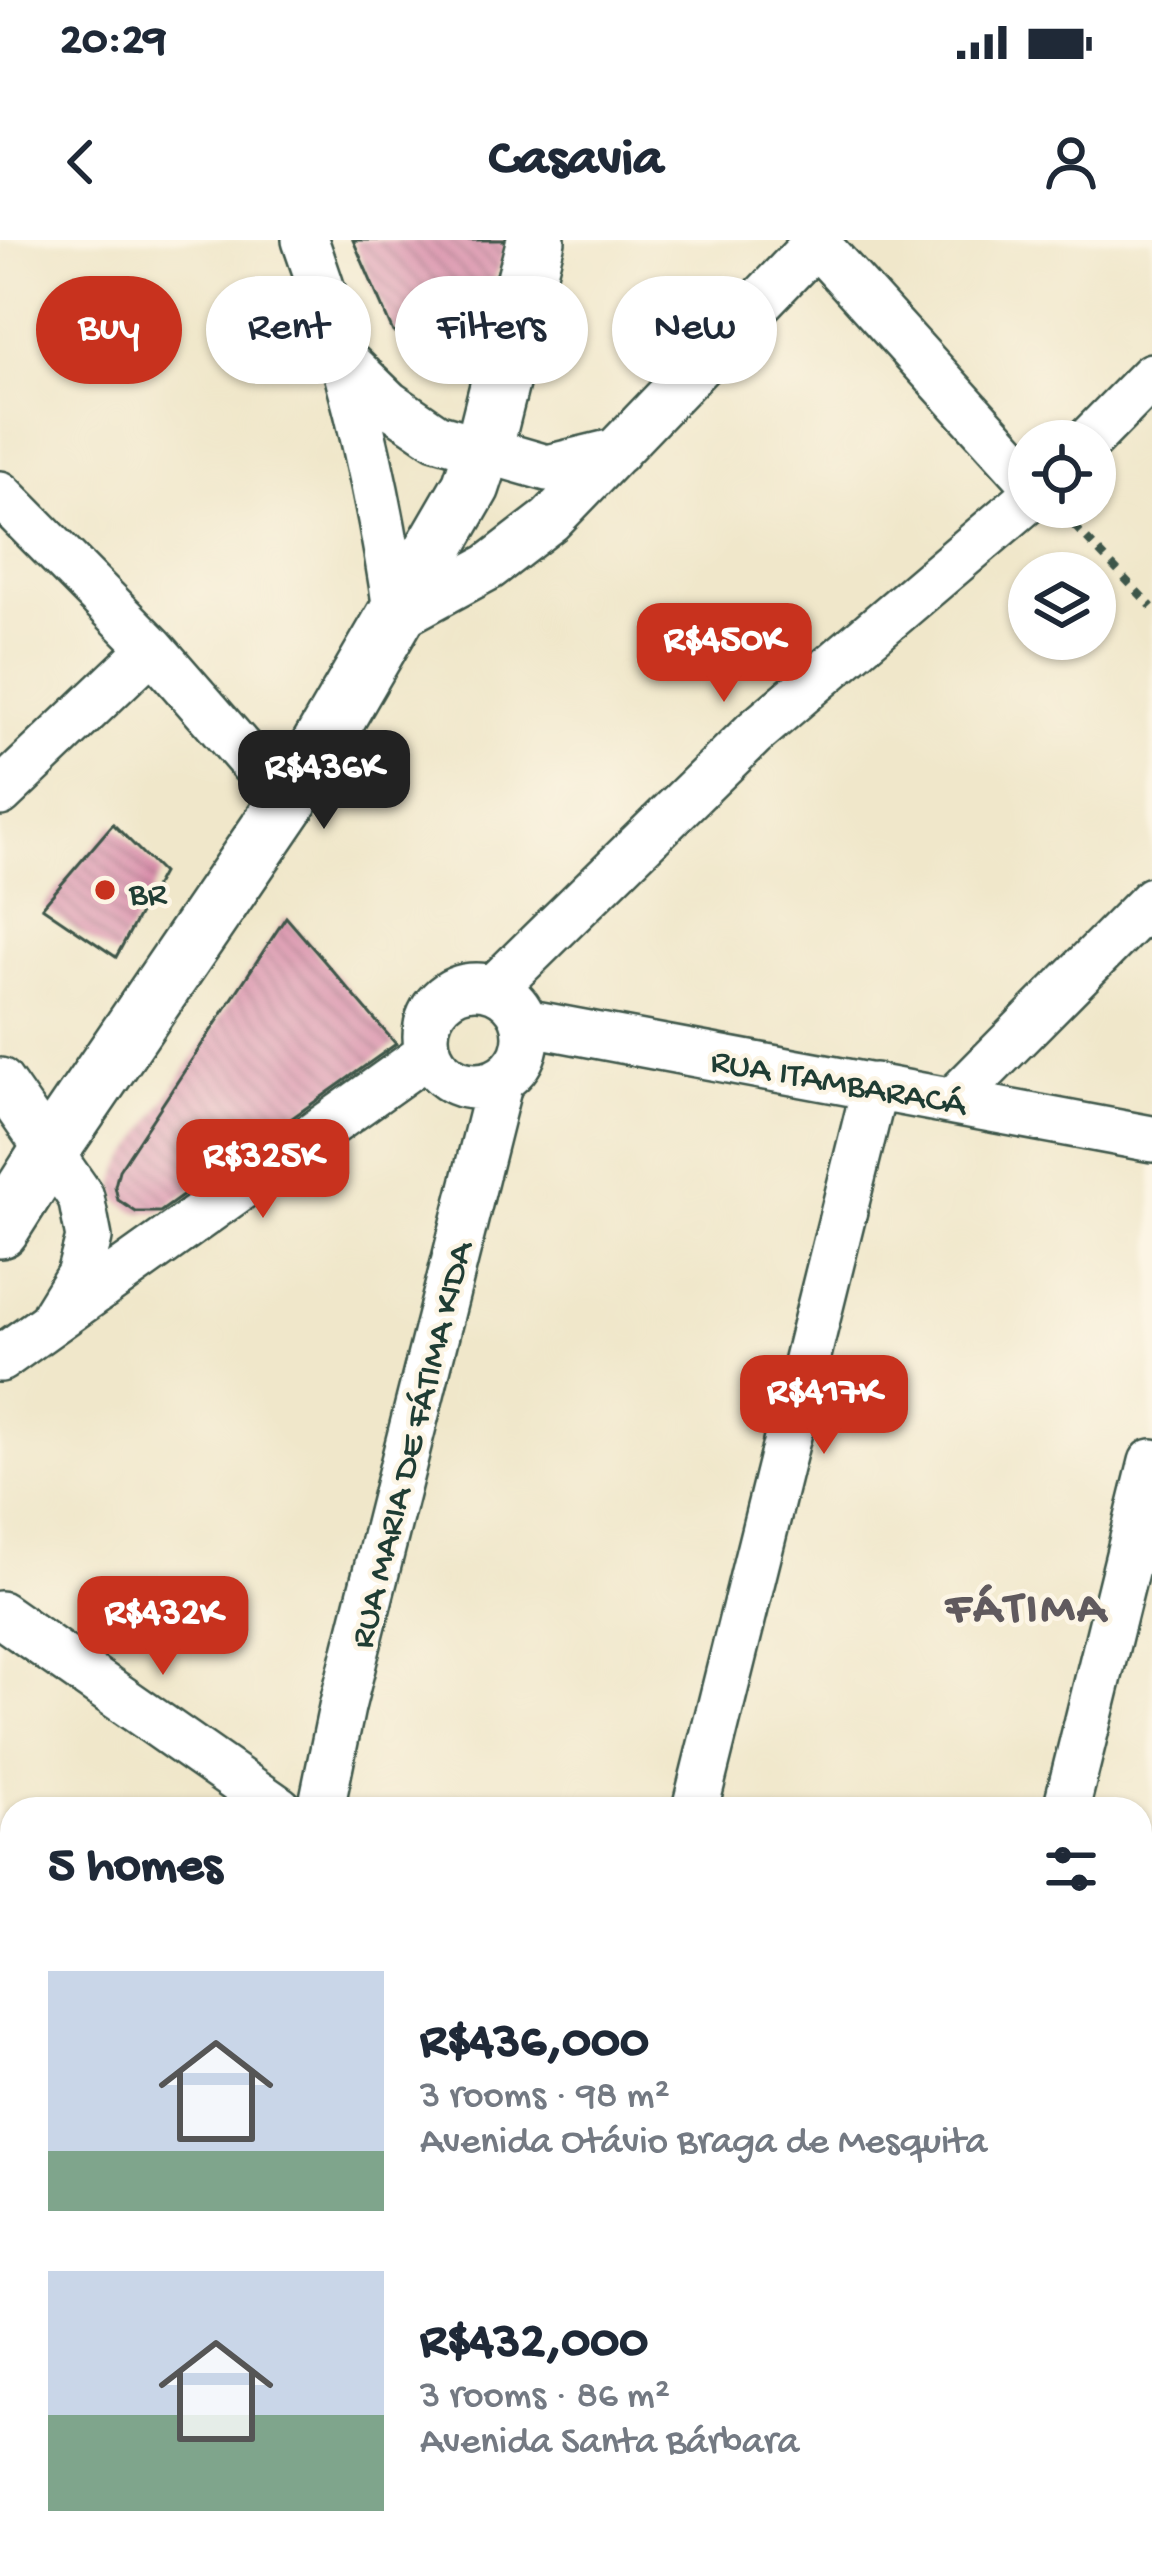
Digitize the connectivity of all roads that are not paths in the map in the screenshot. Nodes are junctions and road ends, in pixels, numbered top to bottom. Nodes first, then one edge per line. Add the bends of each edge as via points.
1 (304, 240) edge
2 (536, 240) edge
3 (818, 242) edge
4 (316, 276) edge
5 (1152, 376) edge
6 (352, 384) edge
7 (368, 384) edge
8 (1109, 420) edge
9 (483, 450) junction
10 (620, 450) junction
11 (1008, 455) edge
12 (0, 494) edge
13 (1008, 517) edge
14 (397, 617) junction
15 (152, 649) junction
16 (0, 793) edge
17 (287, 803) junction
18 (1152, 900) edge
19 (493, 988) junction
20 (525, 1022) junction
21 (429, 1053) junction
22 (0, 1081) edge
23 (500, 1081) junction
24 (875, 1086) junction
25 (956, 1099) junction
26 (1152, 1139) edge
27 (49, 1152) junction
28 (0, 1229) edge
29 (50, 1323) junction
30 (0, 1359) edge
31 (1152, 1462) edge
32 (0, 1614) edge
33 (262, 1797) edge
34 (324, 1797) edge
35 (698, 1797) edge
36 (1069, 1797) edge

1 - 4 street
2 - 9 main road
3 - 10 street
3 - 11 street
5 - 8 street
6 - 14 street
7 - 9 street via 436,436
9 - 10 street via 547,468
9 - 14 main road
10 - 14 street via 489,568
12 - 15 street
13 - 19 street via 754,733
14 - 17 main road
15 - 16 street
15 - 17 street
17 - 27 main road
18 - 25 street
19 - 20 street
19 - 21 street via 445,997 430,1017
20 - 23 street via 523,1056
20 - 24 street, RUA ITAMBARACÁ
21 - 23 street via 450,1080
21 - 29 street
22 - 27 street
23 - 34 street, RUA MARIA DE FÁTIMA KIDA
24 - 25 street, RUA ITAMBARACÁ
24 - 35 street
25 - 26 street, RUA ITAMBARACÁ
27 - 28 main road
27 - 29 street via 81,1196 88,1238 79,1275
29 - 30 street
31 - 36 street
32 - 33 street

